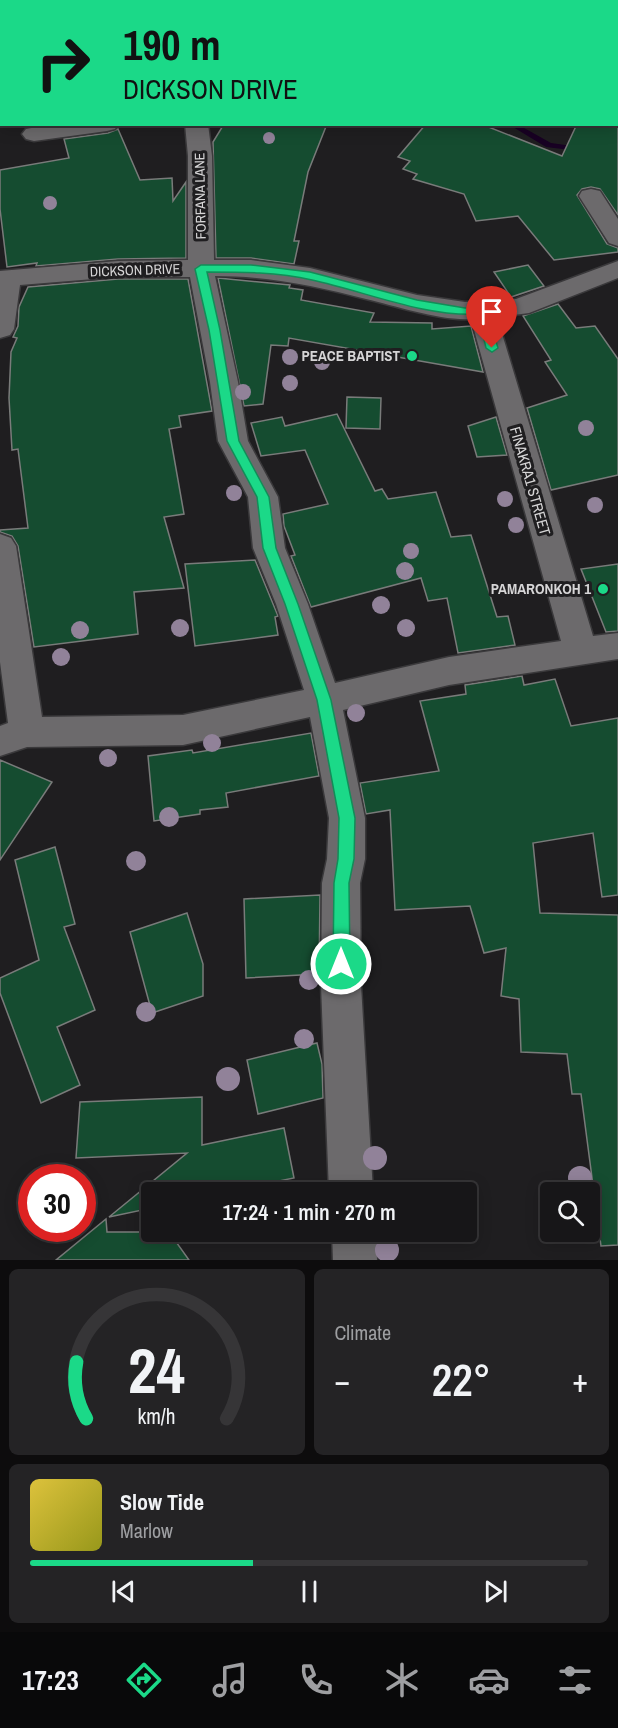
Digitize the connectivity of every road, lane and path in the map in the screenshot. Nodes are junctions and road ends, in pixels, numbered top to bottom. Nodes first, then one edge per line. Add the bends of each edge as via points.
1 (92, 126) edge
2 (196, 126) edge
3 (34, 134) dead end
4 (591, 196) dead end
5 (618, 238) edge
6 (618, 268) edge
7 (201, 269) junction
8 (4, 278) edge
9 (482, 310) junction
10 (0, 329) edge
11 (0, 546) edge
12 (618, 646) edge
13 (580, 652) junction
14 (324, 700) junction
15 (14, 737) edge
16 (351, 1182) edge

1 - 3 street
2 - 7 street, FORFANA LANE
4 - 5 street
6 - 9 street, DICKSON DRIVE via 520,307
7 - 8 street, DICKSON DRIVE via 118,269
7 - 9 street, DICKSON DRIVE via 251,268 310,276 417,303
7 - 14 street, FORFANA LANE via 233,441 263,497 269,548
8 - 10 street
9 - 13 street, FINAKRA1 STREET
11 - 15 street
12 - 13 street
13 - 14 street via 449,671
14 - 15 street via 183,730
14 - 16 street, FORFANA LANE via 347,818 341,883 341,985

